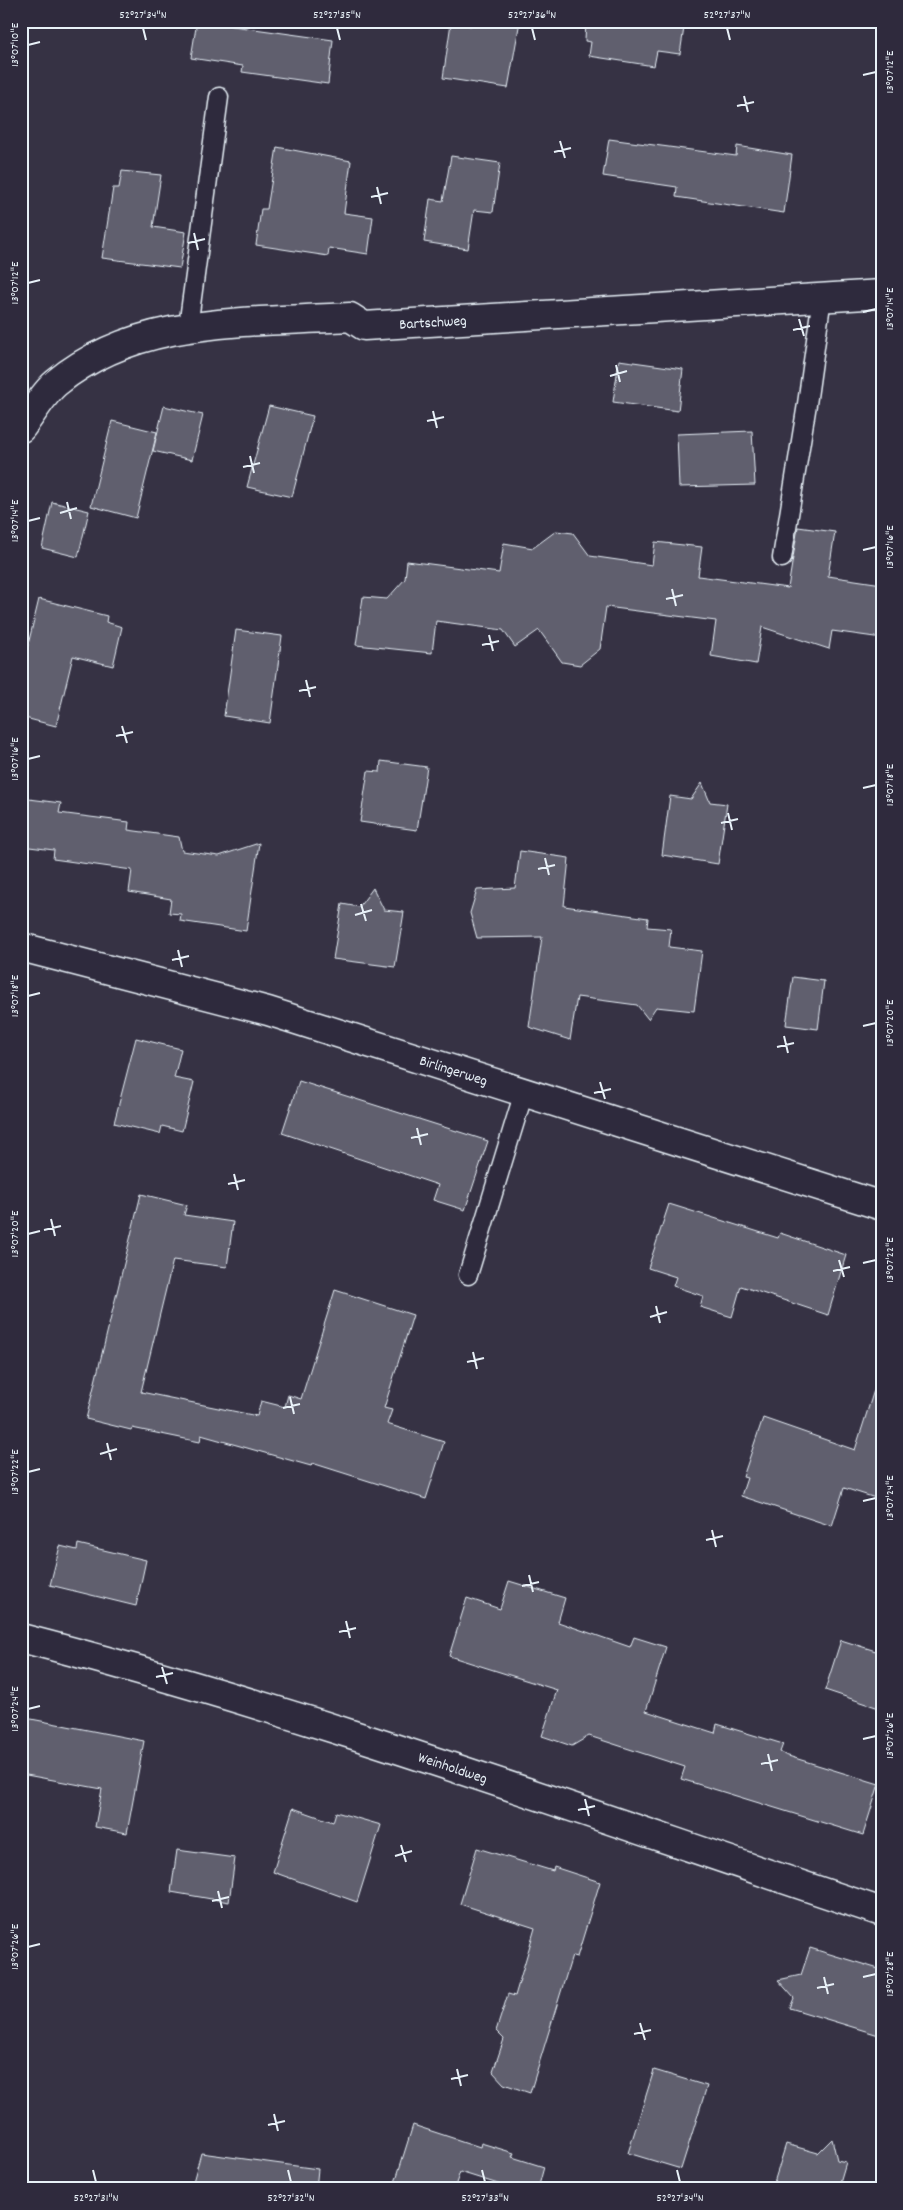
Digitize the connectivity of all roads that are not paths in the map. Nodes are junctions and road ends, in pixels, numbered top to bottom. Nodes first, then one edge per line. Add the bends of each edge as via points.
1 (219, 97) dead end
2 (882, 294) edge
3 (822, 297) junction
4 (188, 327) junction
5 (21, 428) edge
6 (782, 558) dead end
7 (21, 947) edge
8 (524, 1092) junction
9 (882, 1206) edge
10 (468, 1275) dead end
11 (21, 1638) edge
12 (882, 1912) edge

1 - 4 lane
2 - 3 street, Bartschweg
3 - 4 street, Bartschweg via 364,326 350,317
3 - 6 lane
4 - 5 street, Bartschweg via 146,336 99,353 55,384
7 - 8 street, Birlingerweg via 268,1011
8 - 9 street, Birlingerweg
8 - 10 lane
11 - 12 street, Weinholdweg via 134,1667 326,1725

